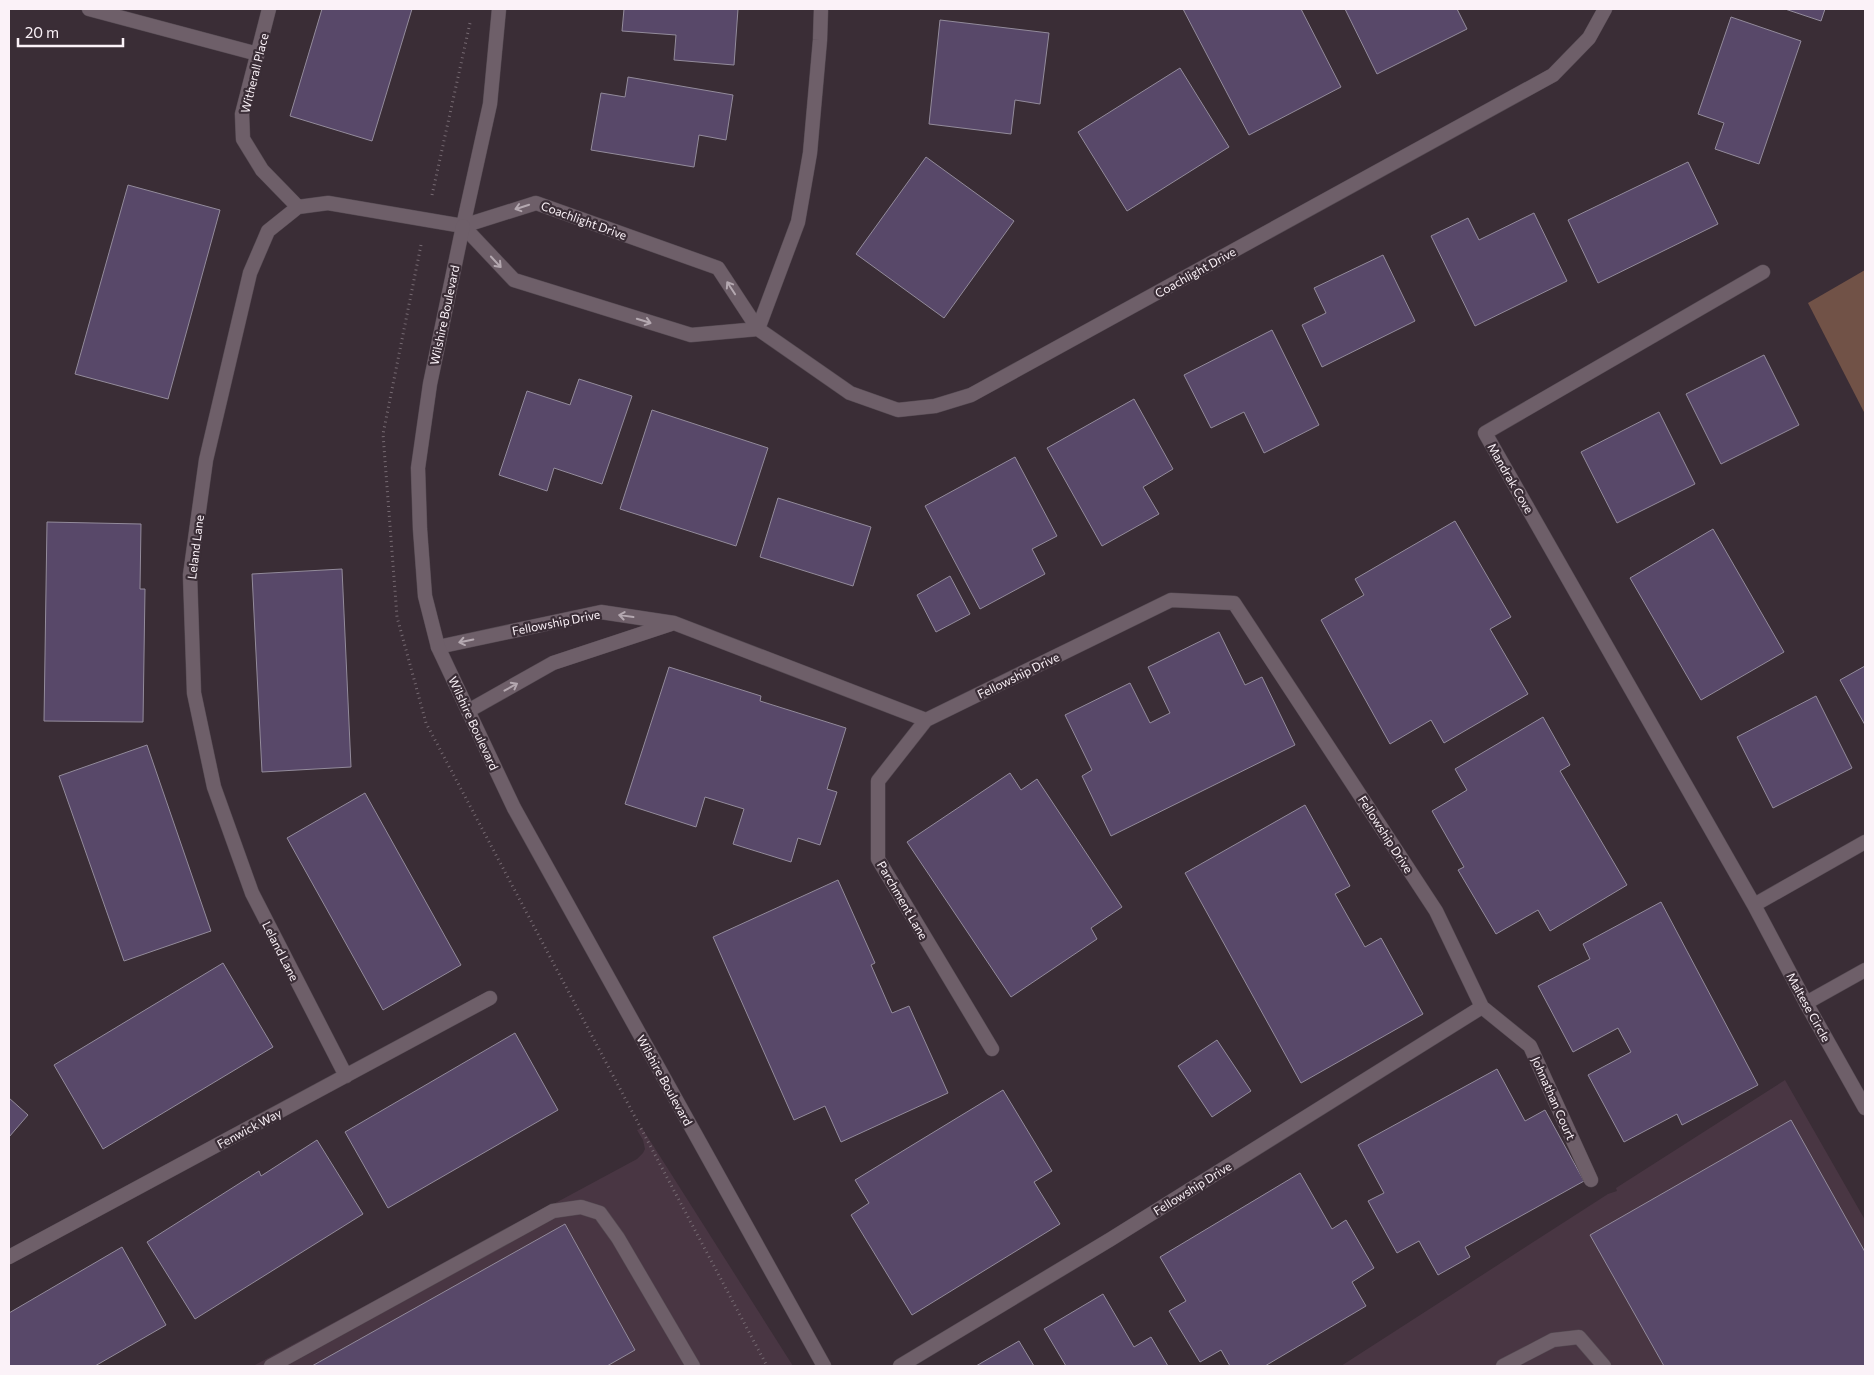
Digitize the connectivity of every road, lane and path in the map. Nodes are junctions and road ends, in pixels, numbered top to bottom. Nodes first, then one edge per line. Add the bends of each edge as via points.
1 (89, 9) edge
2 (269, 9) edge
3 (499, 9) edge
4 (821, 9) edge
5 (1605, 9) edge
6 (258, 54) junction
7 (298, 207) junction
8 (463, 226) junction
9 (1763, 272) dead end
10 (758, 329) junction
11 (674, 622) junction
12 (438, 646) junction
13 (468, 711) junction
14 (926, 720) junction
15 (1680, 776) joint
16 (1865, 842) edge
17 (1754, 905) junction
18 (1865, 970) edge
19 (490, 998) dead end
20 (1806, 1003) junction
21 (1482, 1007) junction
22 (992, 1049) dead end
23 (346, 1076) junction
24 (1865, 1108) edge
25 (1591, 1180) dead end
26 (9, 1257) edge
27 (271, 1366) edge
28 (693, 1366) edge
29 (824, 1366) edge
30 (900, 1366) edge
31 (1503, 1366) edge
32 (1604, 1366) edge

1 - 6 street
2 - 6 street, Witherall Place
3 - 8 street, Wilshire Boulevard via 490,104
4 - 10 street via 810,153 798,222
5 - 10 street, Coachlight Drive via 1589,38 1553,75 971,395 935,406 898,410 850,393
6 - 7 street, Witherall Place via 242,114 243,139 262,170
7 - 8 street, Leland Lane via 328,203
7 - 23 street, Leland Lane via 268,230 250,273 206,460 190,575 194,693 214,787 252,893
8 -> 10 street via 514,280 691,335
10 -> 8 street, Coachlight Drive via 718,268 536,203
8 - 12 street, Wilshire Boulevard via 430,384 418,468 425,596
9 - 15 street, Mandrak Cove via 1485,433
11 -> 12 street, Fellowship Drive via 601,612
13 -> 11 street via 553,664
11 - 14 street, Fellowship Drive
12 - 13 street, Wilshire Boulevard
13 - 29 street, Wilshire Boulevard via 514,808
14 - 21 street, Fellowship Drive via 1170,600 1234,603 1436,911
14 - 22 street, Parchment Lane via 878,781 878,859
15 - 17 street, Maltese Circle
16 - 17 street
17 - 20 street, Maltese Circle
18 - 20 street
19 - 23 street, Fenwick Way
20 - 24 street, Maltese Circle
21 - 25 street, Johnathan Court via 1530,1046
21 - 30 street, Fellowship Drive via 1111,1239
23 - 26 street, Fenwick Way
27 - 28 street via 553,1211 581,1207 600,1213 618,1238
31 - 32 street via 1552,1340 1579,1337

